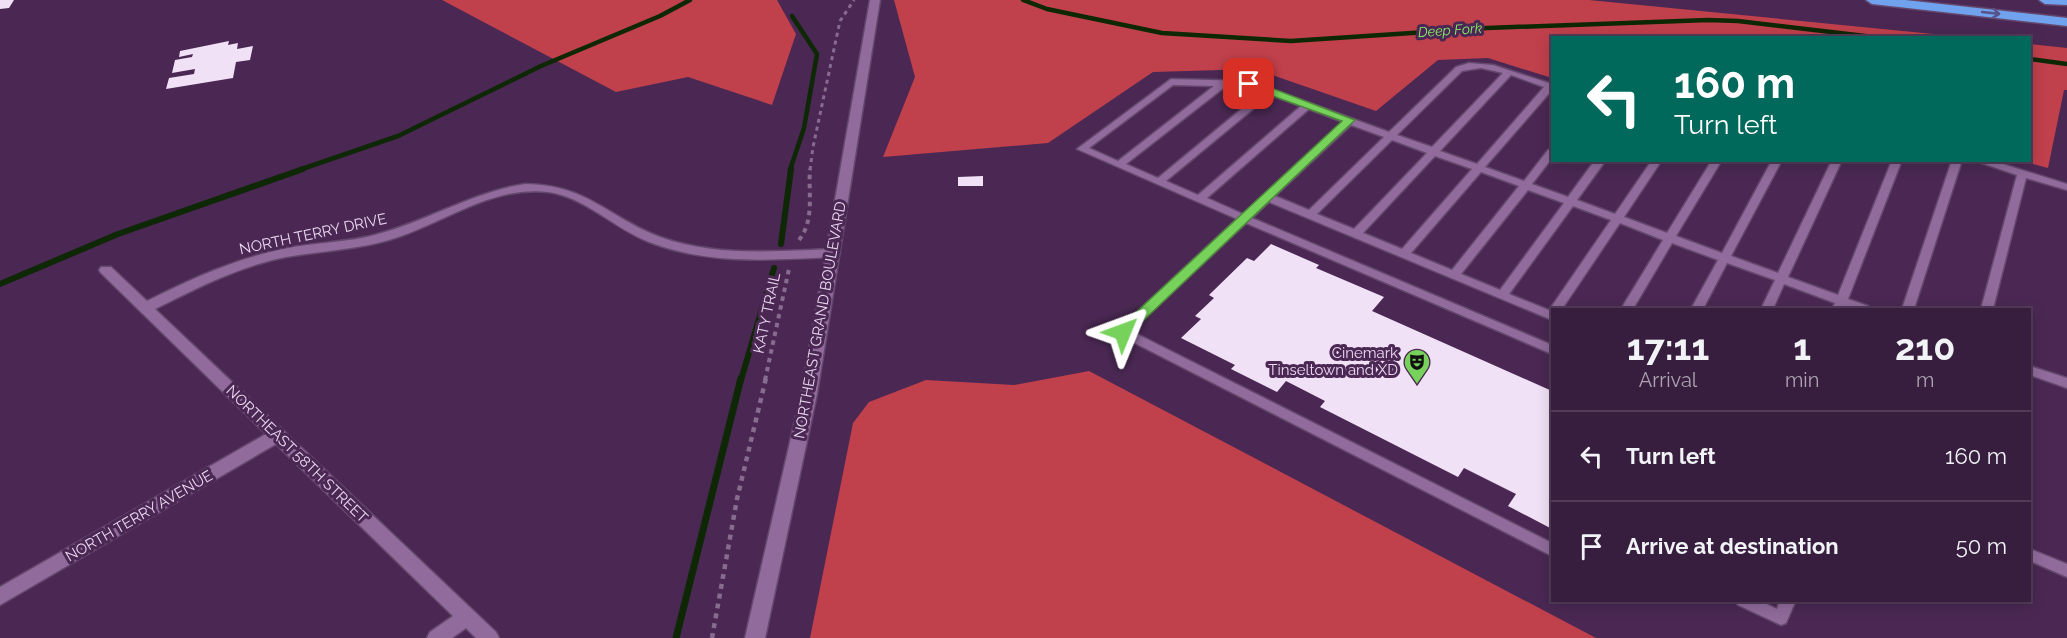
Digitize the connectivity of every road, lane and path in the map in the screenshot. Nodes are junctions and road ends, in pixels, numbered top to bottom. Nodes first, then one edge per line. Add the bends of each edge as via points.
1 (854, 0) edge
2 (875, 0) edge
3 (1872, 0) edge
4 (2045, 0) edge
5 (2067, 1) edge
6 (2067, 22) edge
7 (1508, 73) junction
8 (1224, 83) junction
9 (1551, 87) edge
10 (1269, 91) junction
11 (1308, 105) junction
12 (1350, 120) junction
13 (1391, 136) junction
14 (1434, 151) junction
15 (1551, 153) edge
16 (1600, 162) edge
17 (1656, 162) edge
18 (1716, 162) edge
19 (1776, 162) edge
20 (1836, 162) edge
21 (1896, 162) edge
22 (1956, 162) edge
23 (1984, 162) edge
24 (1119, 165) junction
25 (1479, 168) junction
26 (2022, 174) junction
27 (1159, 182) junction
28 (1526, 185) junction
29 (2067, 187) edge
30 (1267, 197) junction
31 (1200, 199) junction
32 (1571, 202) junction
33 (1310, 215) junction
34 (1244, 218) junction
35 (1617, 219) junction
36 (1356, 234) junction
37 (1670, 238) junction
38 (833, 253) junction
39 (792, 254) junction
40 (1404, 254) junction
41 (1725, 258) junction
42 (106, 270) dead end
43 (1454, 275) junction
44 (1781, 279) junction
45 (1502, 295) junction
46 (1839, 305) edge
47 (146, 307) junction
48 (1557, 308) edge
49 (1628, 308) edge
50 (1698, 308) edge
51 (1767, 308) edge
52 (1858, 308) edge
53 (1908, 308) edge
54 (1987, 308) edge
55 (1551, 315) edge
56 (1551, 350) edge
57 (2031, 370) edge
58 (2067, 383) edge
59 (277, 435) junction
60 (1551, 549) edge
61 (2031, 555) edge
62 (2067, 571) edge
63 (0, 597) edge
64 (1747, 602) edge
65 (1787, 602) edge
66 (466, 617) junction
67 (437, 638) edge
68 (489, 638) edge
69 (712, 638) edge
70 (754, 638) edge

1 - 39 path, KATY TRAIL via 840,21 813,147 807,230
2 - 38 street, NORTHEAST GRAND BOULEVARD via 857,90
3 -> 6 highway
4 - 5 highway
7 - 9 lane
7 - 13 lane via 1485,65 1459,69
7 - 14 lane
8 - 10 lane via 1249,84
8 - 24 lane
8 - 24 lane via 1171,82 1082,149
9 - 25 lane
10 - 11 lane
10 - 27 lane
11 - 12 lane
11 - 31 lane
12 - 13 lane
12 - 30 lane
13 - 14 lane
13 - 33 lane
14 - 25 lane
14 - 36 lane
15 - 28 lane
16 - 32 lane
17 - 35 lane
18 - 37 lane
19 - 41 lane
20 - 44 lane
21 - 46 lane
22 - 53 lane
23 - 26 lane
24 - 27 lane
25 - 28 lane
25 - 40 lane
26 - 29 lane
26 - 54 lane
27 - 31 lane
28 - 32 lane
28 - 43 lane
30 - 33 lane
30 - 34 lane
31 - 34 lane
32 - 35 lane
32 - 45 lane
33 - 36 lane
34 - 56 lane
34 - 60 lane via 1123,332
35 - 37 lane
35 - 48 lane
36 - 40 lane
37 - 41 lane
37 - 49 lane
38 - 39 street, NORTH TERRY DRIVE
38 - 70 street, NORTHEAST GRAND BOULEVARD via 808,397
39 - 47 street, NORTH TERRY DRIVE via 738,255 680,248 634,232 585,201 561,191 518,189 476,199 382,238 284,253 241,265
39 - 69 path, KATY TRAIL via 776,338 736,499
40 - 43 lane
41 - 44 lane
41 - 50 lane
42 - 47 street, NORTHEAST 58TH STREET
43 - 45 lane
44 - 46 lane
44 - 51 lane
45 - 55 lane
46 - 52 lane
47 - 59 street, NORTHEAST 58TH STREET
57 - 58 lane
59 - 63 street, NORTH TERRY AVENUE
59 - 66 street, NORTHEAST 58TH STREET
61 - 62 lane
64 - 65 lane via 1781,618
66 - 67 street
66 - 68 street, NORTHEAST 58TH STREET

